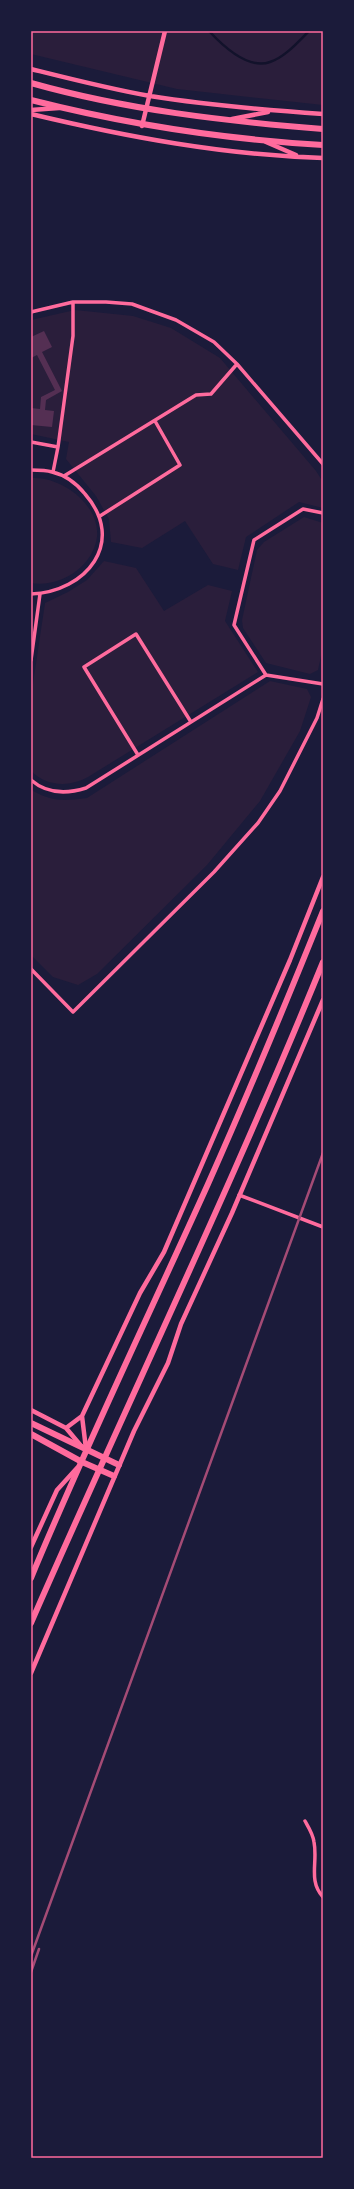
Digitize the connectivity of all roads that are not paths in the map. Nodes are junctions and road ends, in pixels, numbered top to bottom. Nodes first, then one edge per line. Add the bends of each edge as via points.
1 (165, 32) edge
2 (31, 69) edge
3 (31, 83) edge
4 (150, 96) junction
5 (31, 100) edge
6 (62, 108) junction
7 (31, 110) edge
8 (145, 110) junction
9 (273, 111) junction
10 (31, 114) edge
11 (323, 114) edge
12 (226, 120) junction
13 (142, 126) junction
14 (323, 129) edge
15 (265, 142) junction
16 (323, 145) edge
17 (301, 157) junction
18 (323, 158) edge
19 (73, 302) junction
20 (31, 312) edge
21 (237, 364) junction
22 (154, 421) junction
23 (31, 442) edge
24 (58, 447) junction
25 (323, 464) edge
26 (31, 470) edge
27 (53, 472) junction
28 (64, 476) junction
29 (323, 514) edge
30 (100, 516) junction
31 (31, 594) edge
32 (40, 594) junction
33 (31, 660) edge
34 (266, 675) junction
35 (323, 684) edge
36 (323, 699) edge
37 (191, 722) junction
38 (138, 755) junction
39 (31, 780) edge
40 (323, 877) edge
41 (323, 911) edge
42 (323, 962) edge
43 (31, 969) edge
44 (323, 1000) edge
45 (239, 1195) junction
46 (323, 1227) edge
47 (31, 1410) edge
48 (82, 1416) junction
49 (31, 1423) edge
50 (66, 1428) junction
51 (31, 1434) edge
52 (86, 1451) junction
53 (105, 1459) junction
54 (82, 1462) junction
55 (119, 1465) junction
56 (99, 1470) junction
57 (114, 1476) junction
58 (31, 1547) edge
59 (31, 1578) edge
60 (31, 1624) edge
61 (31, 1673) edge
62 (305, 1821) dead end
63 (323, 1897) edge

1 - 4 street
2 - 4 street
3 - 8 main road via 79,97
4 - 8 street
4 - 9 street
5 - 6 main road
6 - 7 street
6 - 13 main road
8 - 12 main road
8 - 13 street
9 - 11 street
9 - 12 street
10 - 17 street via 98,130 197,147
12 - 14 main road
13 - 15 main road
15 - 16 main road
15 - 17 street
17 - 18 street
19 - 20 street
19 - 21 street via 132,304 176,320 214,342
19 - 24 street via 73,336
21 - 22 street via 211,394 196,395
21 - 25 street
22 - 28 street
22 - 30 street via 180,465
23 - 24 street
24 - 27 street
26 - 27 street
27 - 28 street
28 - 30 street via 80,487
29 - 34 street via 303,509 254,540 234,625
30 - 32 street via 104,530 103,541 95,561 71,582
31 - 32 street
32 - 33 street
34 - 35 street
34 - 37 street
36 - 43 street via 317,718 280,791 258,823 214,872 73,1012
37 - 38 street
37 - 38 street via 136,634 84,667
38 - 39 street via 86,788 74,792 57,792
40 - 48 street via 290,960 164,1252 140,1293
41 - 52 main road via 208,1184
42 - 53 main road via 227,1190
44 - 45 street
45 - 46 street
45 - 55 street via 181,1324 168,1363
47 - 50 street
48 - 50 street
48 - 52 street
49 - 52 main road
50 - 52 street
51 - 54 main road
52 - 53 main road
52 - 54 main road
53 - 55 main road
53 - 56 main road
54 - 56 main road
54 - 58 street via 57,1490
54 - 59 main road
55 - 57 street
56 - 57 main road
56 - 60 main road
57 - 61 street
62 - 63 street via 315,1843 314,1881 317,1891

